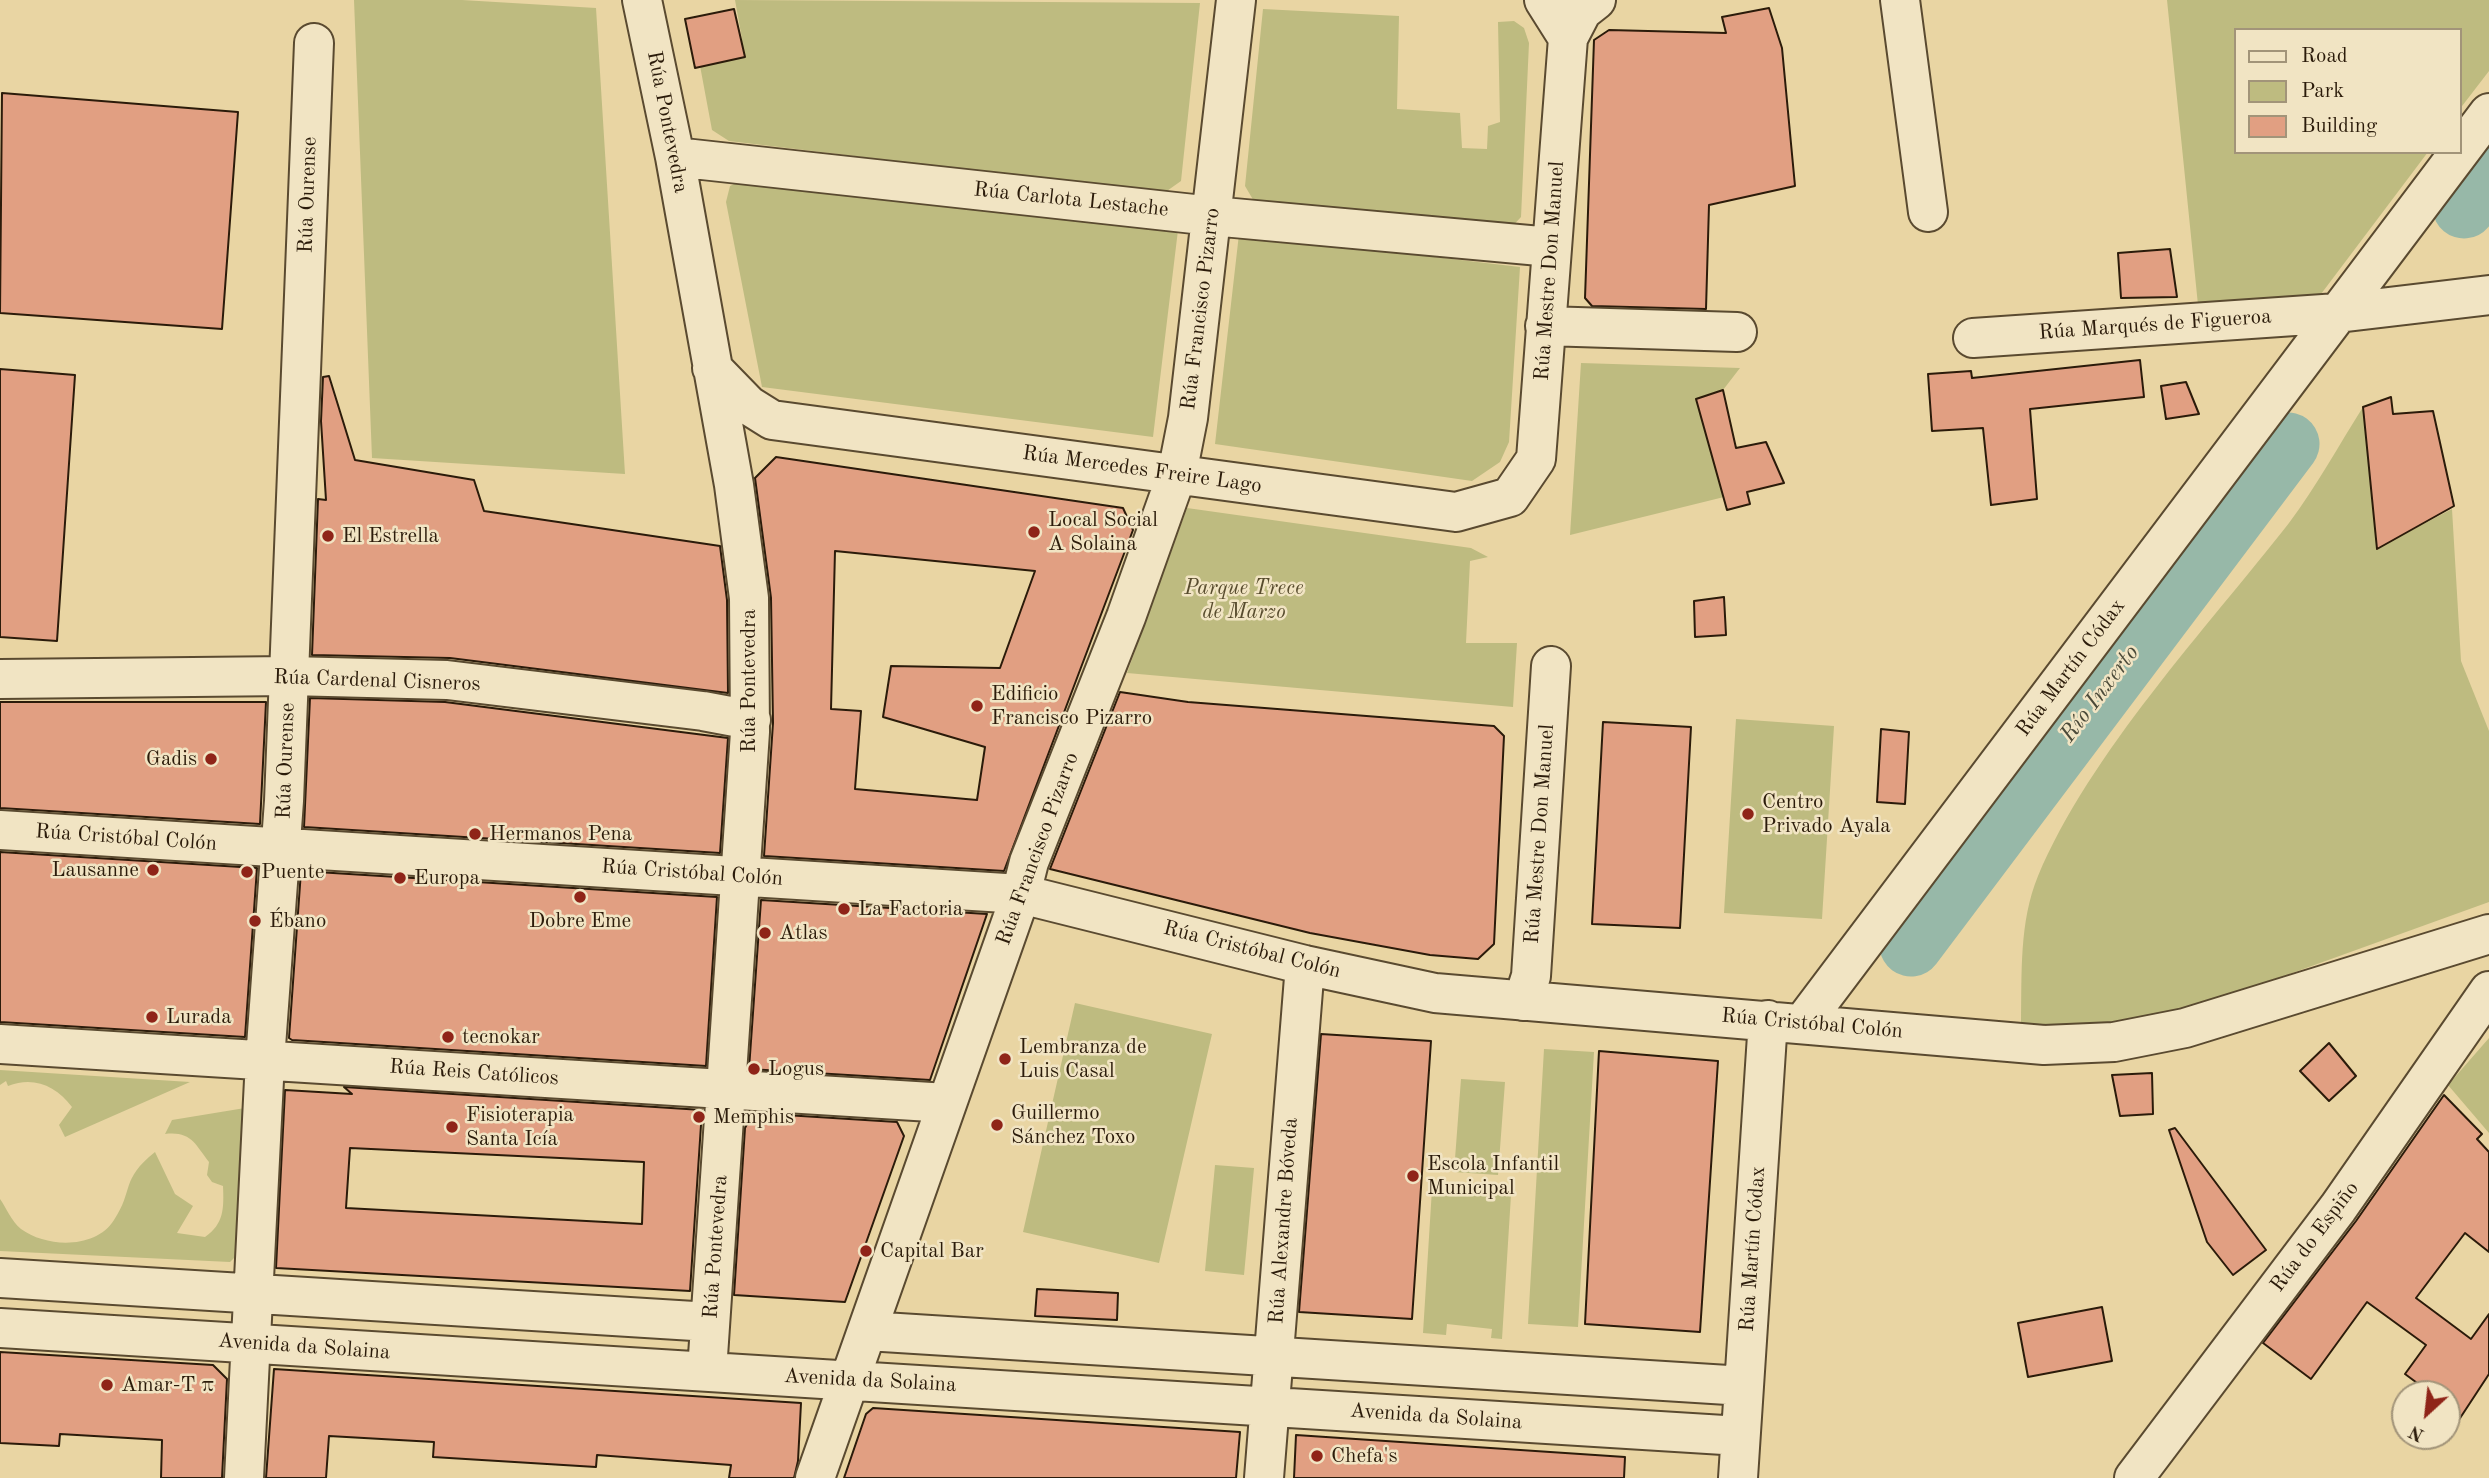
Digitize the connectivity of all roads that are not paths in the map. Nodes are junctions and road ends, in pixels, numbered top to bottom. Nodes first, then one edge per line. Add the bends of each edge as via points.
1 (1236, 0) edge
2 (1544, 0) edge
3 (1596, 0) edge
4 (1900, 0) edge
5 (647, 3) edge
6 (1567, 38) junction
7 (314, 43) dead end
8 (2489, 113) edge
9 (2461, 150) edge
10 (2458, 154) edge
11 (675, 157) junction
12 (1928, 212) dead end
13 (1212, 216) junction
14 (1551, 247) junction
15 (2489, 295) edge
16 (2338, 313) junction
17 (1545, 326) junction
18 (1737, 332) dead end
19 (1973, 338) dead end
20 (712, 368) junction
21 (772, 420) junction
22 (1177, 474) junction
23 (734, 485) junction
24 (1510, 497) joint
25 (1551, 666) dead end
26 (289, 676) junction
27 (0, 679) edge
28 (751, 720) junction
29 (0, 830) edge
30 (282, 848) junction
31 (742, 875) junction
32 (1021, 894) junction
33 (2489, 934) edge
34 (1304, 965) junction
35 (2489, 991) edge
36 (1523, 1001) junction
37 (1786, 1021) junction
38 (0, 1044) edge
39 (265, 1060) junction
40 (727, 1089) junction
41 (947, 1103) junction
42 (0, 1278) edge
43 (254, 1294) junction
44 (710, 1322) junction
45 (0, 1328) edge
46 (867, 1331) junction
47 (251, 1343) junction
48 (1274, 1357) junction
49 (707, 1371) junction
50 (850, 1380) junction
51 (1744, 1386) junction
52 (1269, 1407) junction
53 (1740, 1436) junction
54 (244, 1478) edge
55 (815, 1478) edge
56 (1264, 1478) edge
57 (1738, 1478) edge
58 (2134, 1478) edge

1 - 13 street, Rúa Francisco Pizarro
2 - 6 street
3 - 6 street, Rúa Mestre Don Manuel via 1582,11
4 - 12 street
5 - 11 street, Rúa Pontevedra
6 - 14 street, Rúa Mestre Don Manuel
7 - 26 street, Rúa Ourense
8 - 9 street, Rúa Martín Códax
10 - 16 street, Rúa Martín Códax
11 - 13 street, Rúa Carlota Lestache
11 - 20 street, Rúa Pontevedra
13 - 14 street, Rúa Carlota Lestache
13 - 22 street, Rúa Francisco Pizarro
14 - 17 street, Rúa Mestre Don Manuel
15 - 16 street, Rúa Marqués de Figueroa
16 - 19 street, Rúa Marqués de Figueroa
16 - 37 street, Rúa Martín Códax
17 - 18 street
17 - 24 street, Rúa Mestre Don Manuel via 1536,459
20 - 21 street via 748,405
20 - 23 street, Rúa Pontevedra
21 - 22 street, Rúa Mercedes Freire Lago
21 - 23 street via 742,447
22 - 24 street, Rúa Mercedes Freire Lago via 1456,512
22 - 32 street, Rúa Francisco Pizarro via 1029,862
23 - 28 street, Rúa Pontevedra via 749,598
25 - 36 street, Rúa Mestre Don Manuel via 1531,976
26 - 27 street, Rúa Cardenal Cisneros
26 - 28 street, Rúa Cardenal Cisneros via 447,680 703,710
26 - 30 street, Rúa Ourense
28 - 31 street, Rúa Pontevedra
29 - 30 street, Rúa Cristóbal Colón
30 - 31 street, Rúa Cristóbal Colón
30 - 39 street, Rúa Ourense
31 - 32 street, Rúa Cristóbal Colón
31 - 40 street, Rúa Pontevedra
32 - 34 street, Rúa Cristóbal Colón
32 - 41 street, Rúa Francisco Pizarro
33 - 37 street, Rúa Cristóbal Colón via 2185,1028 2114,1042 2044,1045
34 - 36 street, Rúa Cristóbal Colón via 1435,993
34 - 48 street, Rúa Alexandre Bóveda
35 - 58 street, Rúa do Espiño via 2338,1208
36 - 37 street, Rúa Cristóbal Colón
37 - 51 street, Rúa Martín Códax
38 - 39 street, Rúa Reis Católicos
39 - 40 street, Rúa Reis Católicos
39 - 43 street, Rúa Ourense
40 - 41 street, Rúa Reis Católicos
40 - 44 street, Rúa Pontevedra
41 - 46 street, Rúa Francisco Pizarro
42 - 43 street
43 - 44 street
43 - 47 street, Rúa Ourense
44 - 49 street, Rúa Pontevedra
45 - 47 street, Avenida da Solaina
46 - 48 street
46 - 50 street, Rúa Francisco Pizarro
47 - 49 street, Avenida da Solaina
47 - 54 street, Rúa Ourense
48 - 51 street
48 - 52 street, Rúa Alexandre Bóveda
49 - 50 street, Avenida da Solaina
50 - 52 street, Avenida da Solaina
50 - 55 street, Rúa Francisco Pizarro
51 - 53 street, Rúa Martín Códax
52 - 53 street, Avenida da Solaina
52 - 56 street, Rúa Alexandre Bóveda
53 - 57 street, Rúa Martín Códax

